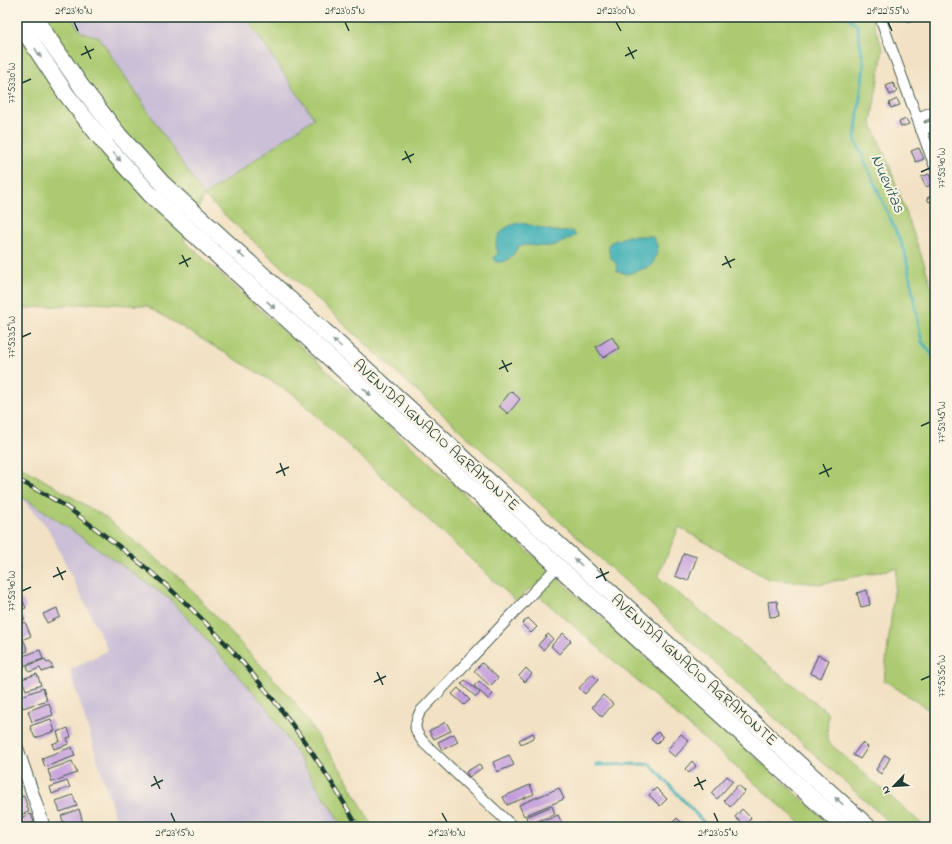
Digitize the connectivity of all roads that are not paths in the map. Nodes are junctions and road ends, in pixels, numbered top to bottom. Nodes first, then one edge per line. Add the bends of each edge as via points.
1 (34, 17) edge
2 (880, 17) edge
3 (17, 20) edge
4 (935, 112) edge
5 (917, 118) junction
6 (935, 125) edge
7 (921, 130) junction
8 (935, 167) edge
9 (557, 567) junction
10 (17, 748) edge
11 (44, 827) edge
12 (513, 827) edge
13 (844, 827) edge
14 (868, 827) edge

14 -> 1 main road, AVENIDA IGNACIO AGRAMONTE via 163,184 118,134 81,86
2 - 5 street
3 -> 9 main road, AVENIDA IGNACIO AGRAMONTE via 66,94 107,146 150,194
4 - 5 street
5 - 7 street
6 - 7 street
7 - 8 street
9 - 12 street via 420,712 414,724 416,734 424,743
9 - 13 main road, AVENIDA IGNACIO AGRAMONTE
10 - 11 street

